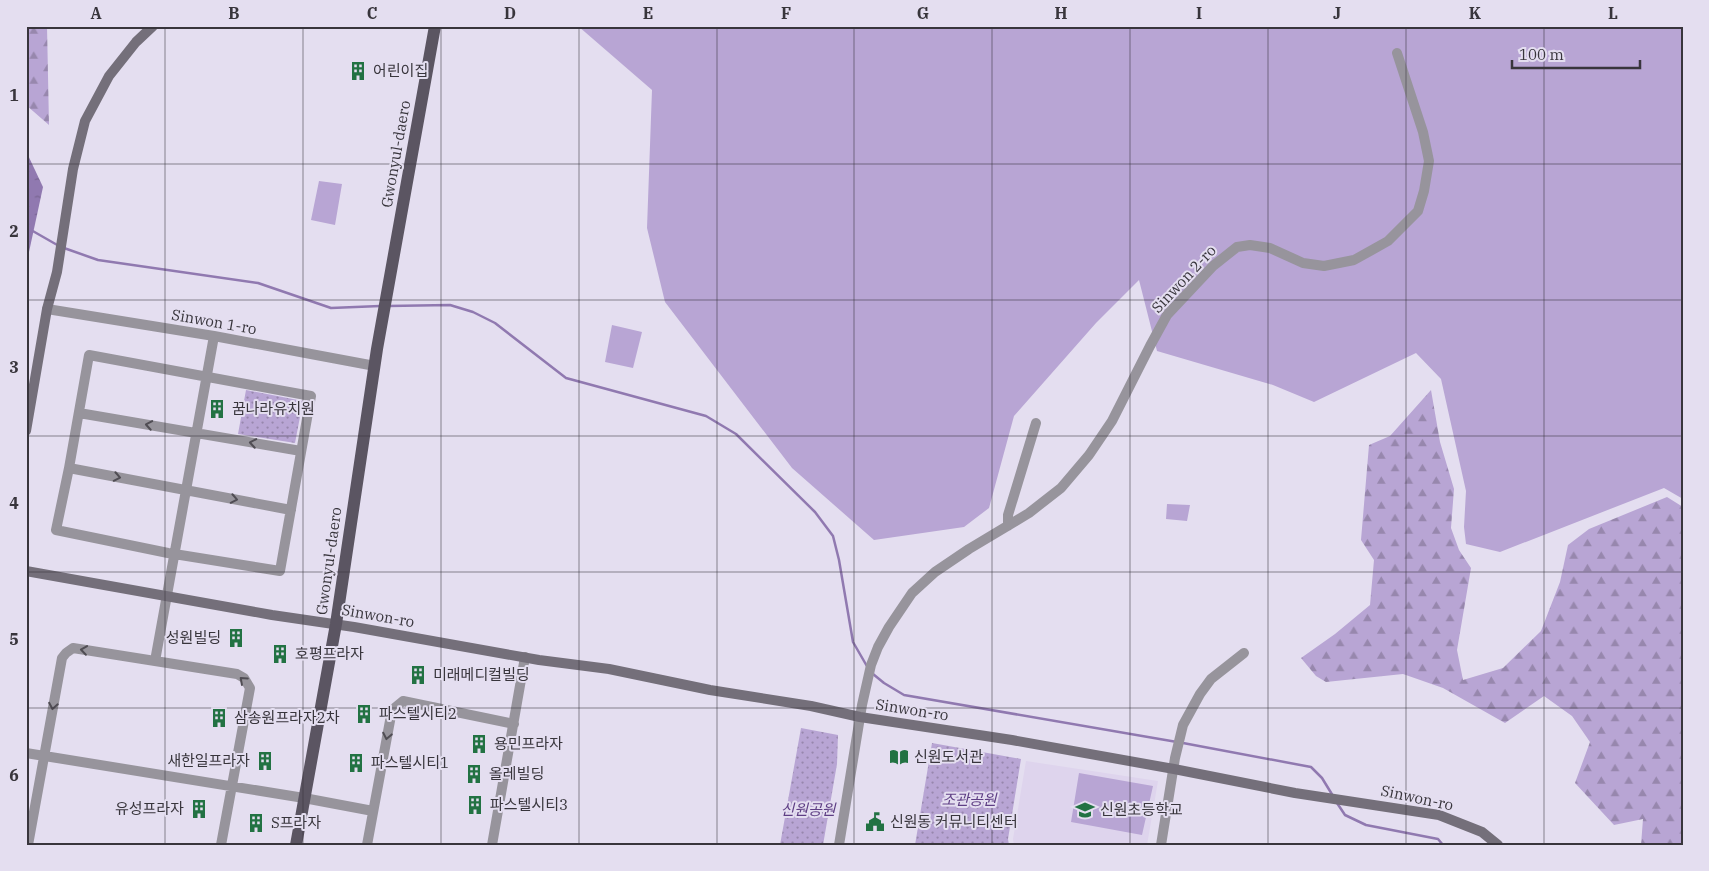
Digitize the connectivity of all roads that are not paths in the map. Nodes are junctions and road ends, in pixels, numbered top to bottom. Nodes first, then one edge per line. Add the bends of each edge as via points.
1 (153, 26) edge
2 (436, 26) edge
3 (1397, 53) dead end
4 (47, 309) junction
5 (214, 336) junction
6 (375, 366) junction
7 (207, 376) junction
8 (79, 413) junction
9 (1036, 423) dead end
10 (26, 431) edge
11 (197, 433) junction
12 (301, 451) junction
13 (69, 468) junction
14 (187, 490) junction
15 (291, 510) junction
16 (1008, 526) junction
17 (175, 554) junction
18 (26, 571) edge
19 (167, 597) junction
20 (336, 624) junction
21 (1244, 653) dead end
22 (525, 657) junction
23 (155, 661) junction
24 (860, 717) junction
25 (514, 724) junction
26 (26, 753) edge
27 (44, 756) junction
28 (1174, 769) junction
29 (232, 786) junction
30 (304, 798) junction
31 (373, 811) junction
32 (28, 845) edge
33 (221, 845) edge
34 (296, 845) edge
35 (367, 845) edge
36 (492, 845) edge
37 (839, 845) edge
38 (1161, 845) edge
39 (1498, 845) edge

1 - 4 street via 109,76 85,122
2 - 6 main road, Gwonyul-daero
3 - 16 street, Sinwon 2-ro via 1429,161 1418,211 1388,241 1354,260 1324,266 1303,263 1270,248 1237,247 1213,266 1167,315 1112,421 1089,455 1061,488
4 - 5 street, Sinwon 1-ro
4 - 10 street
5 - 6 street, Sinwon 1-ro
5 - 7 street
6 - 20 main road, Gwonyul-daero
7 - 8 street via 89,355
7 - 11 street
7 - 12 street via 311,396
11 -> 8 street
8 - 13 street
9 - 16 street via 1010,506
12 -> 11 street
11 - 14 street
12 - 15 street
13 -> 14 street
13 - 17 street via 56,530
14 -> 15 street
14 - 17 street
15 - 17 street via 280,571
16 - 24 street, Sinwon 2-ro via 969,548 912,593 878,647
17 - 19 street
18 - 19 street, Sinwon-ro
19 - 20 street, Sinwon-ro
19 - 23 street
20 - 22 street, Sinwon-ro
20 - 30 main road, Gwonyul-daero
21 - 28 street via 1211,679 1200,694 1181,730
22 - 24 street, Sinwon-ro via 609,669
22 - 25 street
23 -> 27 street via 73,648 66,653 62,658
29 -> 23 street via 250,688 244,678 237,674
24 - 28 street, Sinwon-ro
24 - 37 street
25 -> 31 street via 403,701 397,704 392,710
25 - 36 street
26 - 27 street
27 - 29 street
27 - 32 street
28 - 38 street
28 - 39 street, Sinwon-ro via 1295,793 1439,815 1482,832
29 - 30 street
29 - 33 street
30 - 31 street
30 - 34 main road, Gwonyul-daero
31 - 35 street

